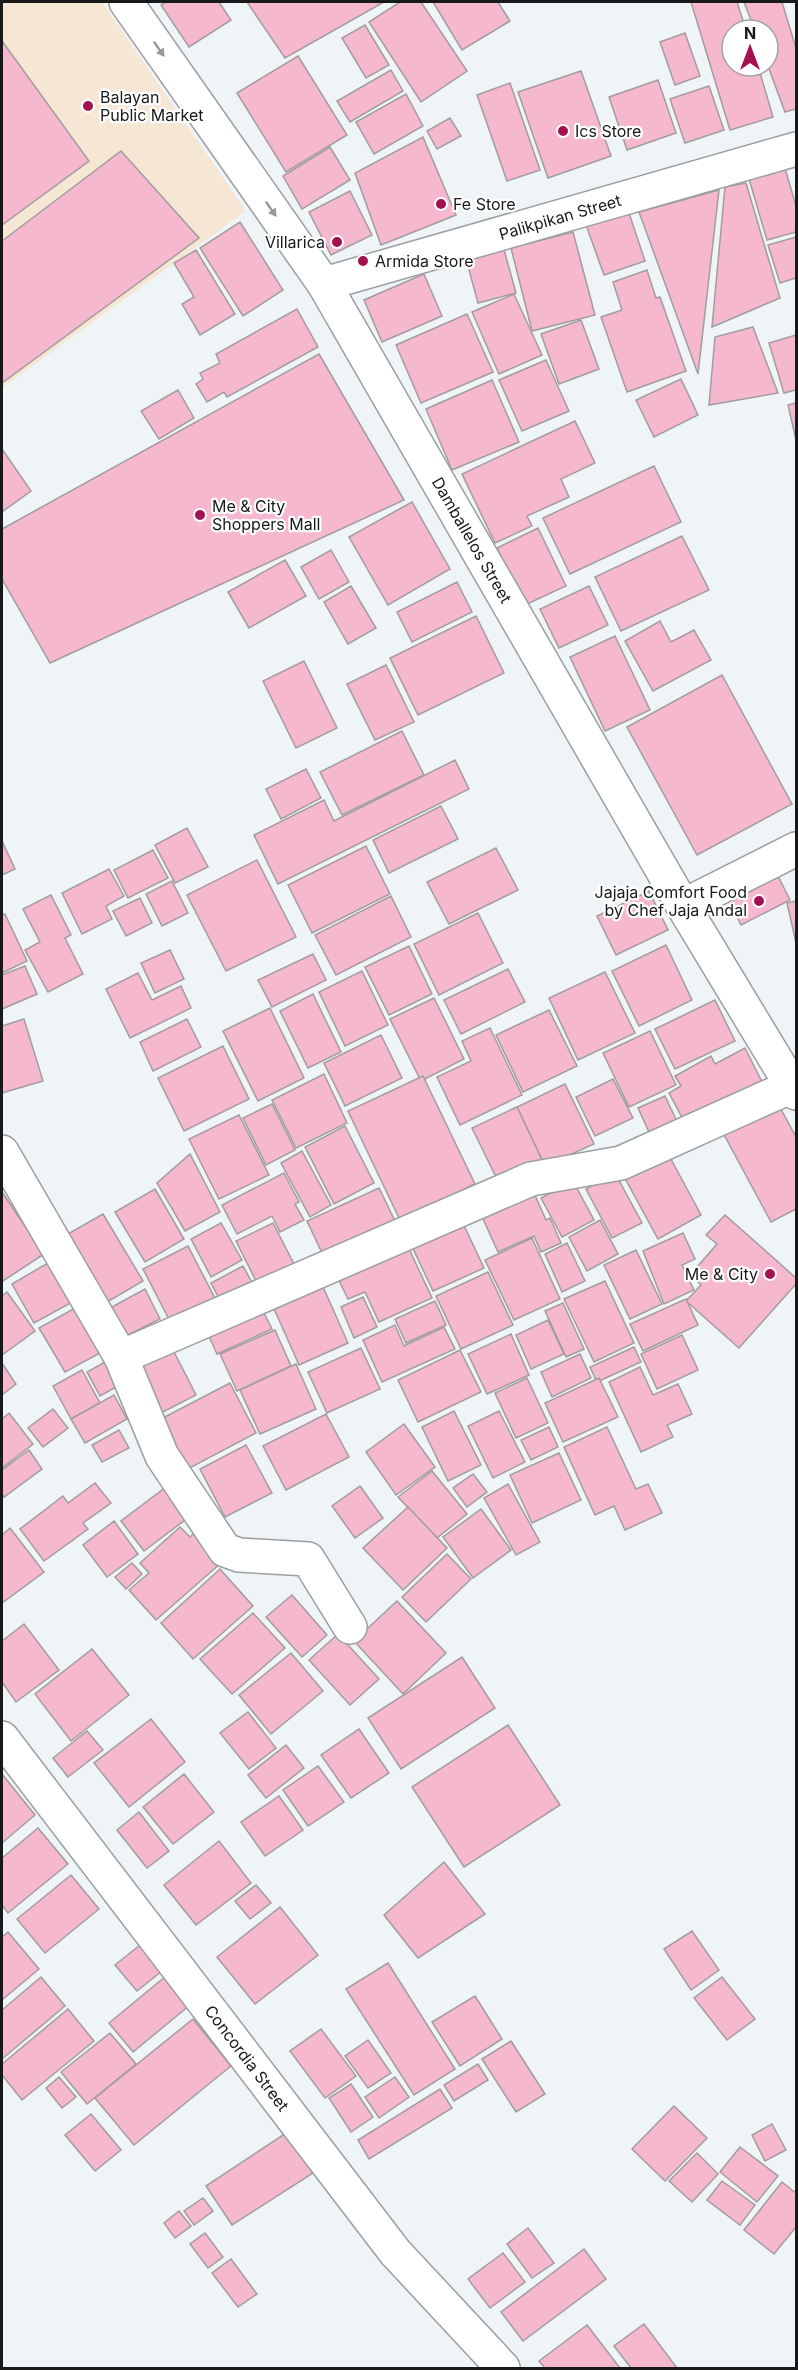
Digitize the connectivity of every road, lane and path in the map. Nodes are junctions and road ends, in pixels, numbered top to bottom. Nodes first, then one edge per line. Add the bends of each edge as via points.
1 (126, 2) edge
2 (796, 149) edge
3 (324, 284) junction
4 (796, 849) edge
5 (683, 906) junction
6 (794, 1090) edge
7 (2, 1152) edge
8 (121, 1358) junction
9 (350, 1627) dead end
10 (2, 1737) edge
11 (503, 2368) edge

1 -> 3 street, Damballelos Street
2 - 3 street, Palikpikan Street
3 - 5 street, Damballelos Street
4 - 5 street
5 - 6 street, Damballelos Street
6 - 8 street via 621,1163 531,1179
7 - 8 street
8 - 9 street via 162,1456 225,1550 238,1555 308,1559
10 - 11 street, Concordia Street via 395,2252

